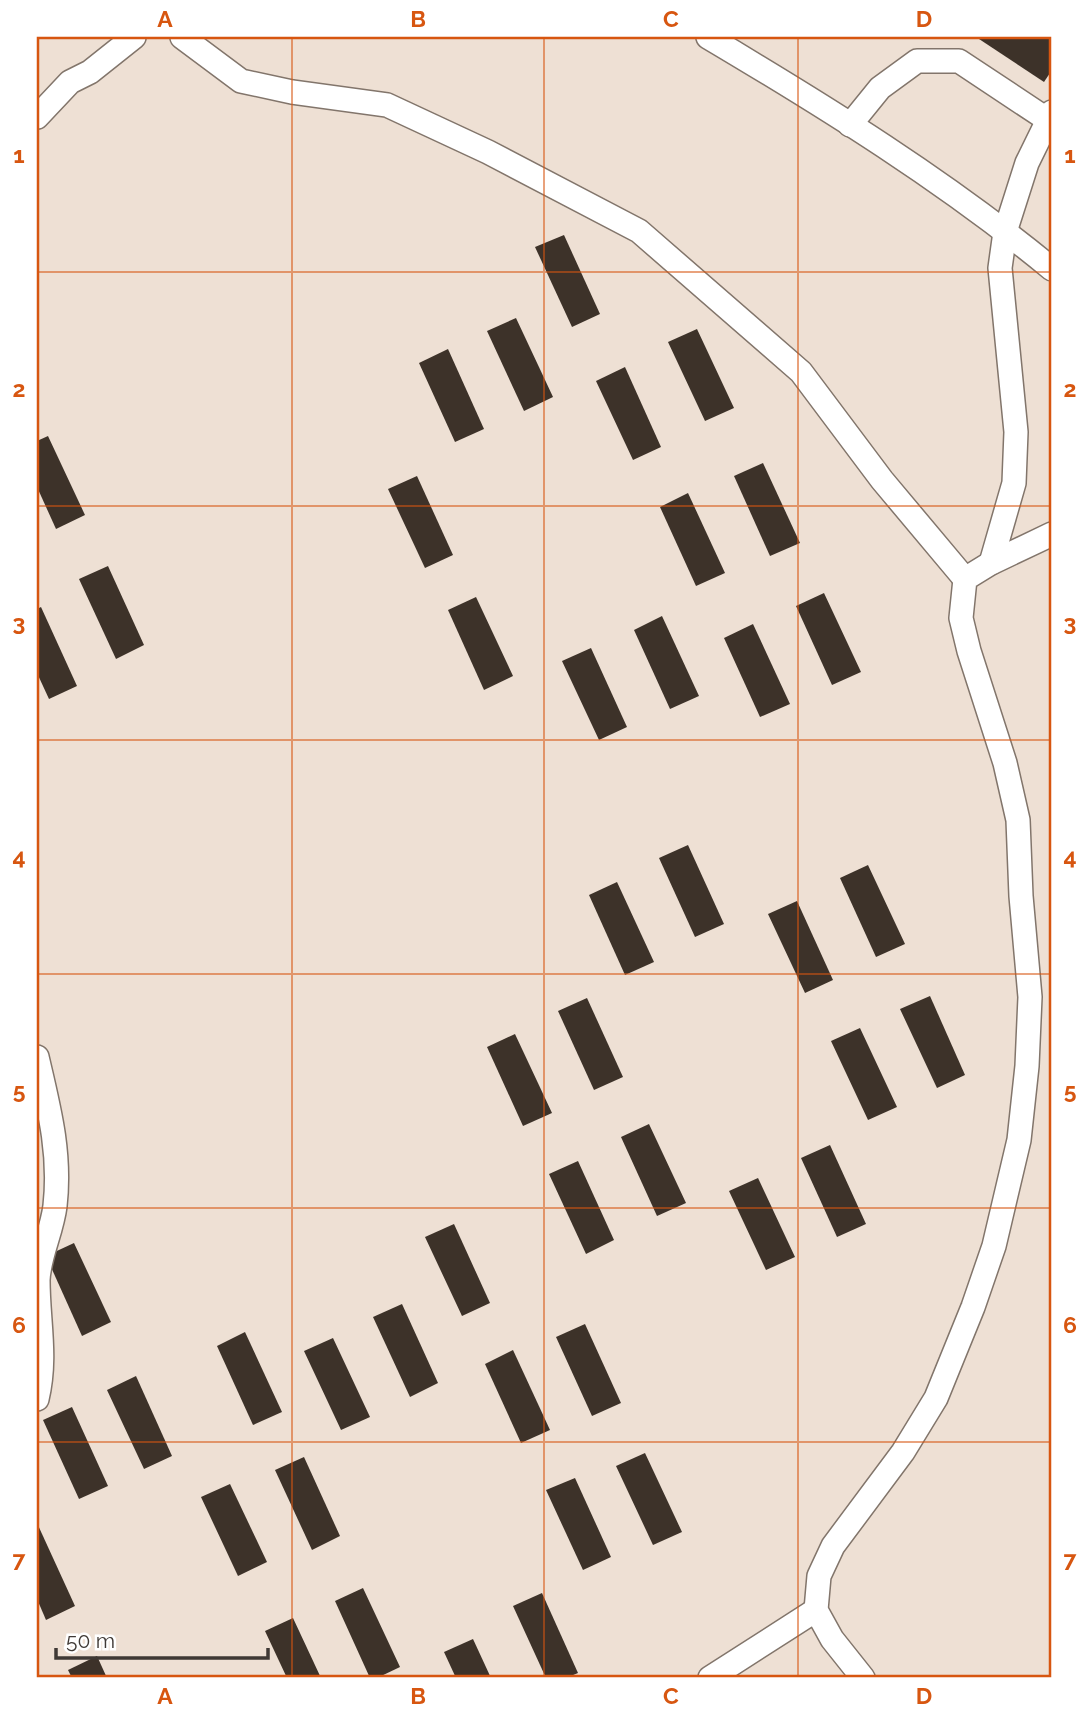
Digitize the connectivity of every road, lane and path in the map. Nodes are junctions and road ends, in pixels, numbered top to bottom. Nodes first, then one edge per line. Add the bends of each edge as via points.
1 (134, 37) edge
2 (182, 37) edge
3 (722, 40) edge
4 (1050, 116) edge
5 (37, 117) edge
6 (850, 125) junction
7 (1005, 232) junction
8 (1052, 268) edge
9 (1052, 534) edge
10 (991, 563) junction
11 (965, 579) junction
12 (37, 1057) edge
13 (46, 1207) edge
14 (37, 1399) edge
15 (816, 1610) junction
16 (710, 1678) edge
17 (863, 1678) edge

1 - 5 street via 70,82
2 - 11 street via 241,81 387,105 639,231 801,372 881,480
3 - 6 street
4 - 6 street via 959,61 917,61 880,88
4 - 7 street via 1027,163
6 - 7 street
7 - 8 street
7 - 10 street via 1000,268 1016,432 1014,483
9 - 10 street
10 - 11 street
11 - 15 street via 961,618 968,651 1005,763 1018,820 1030,997 1019,1140 994,1246 936,1398 833,1546 820,1576
12 - 13 street via 57,1145
13 - 14 street via 38,1278 43,1327
15 - 16 street
15 - 17 street

